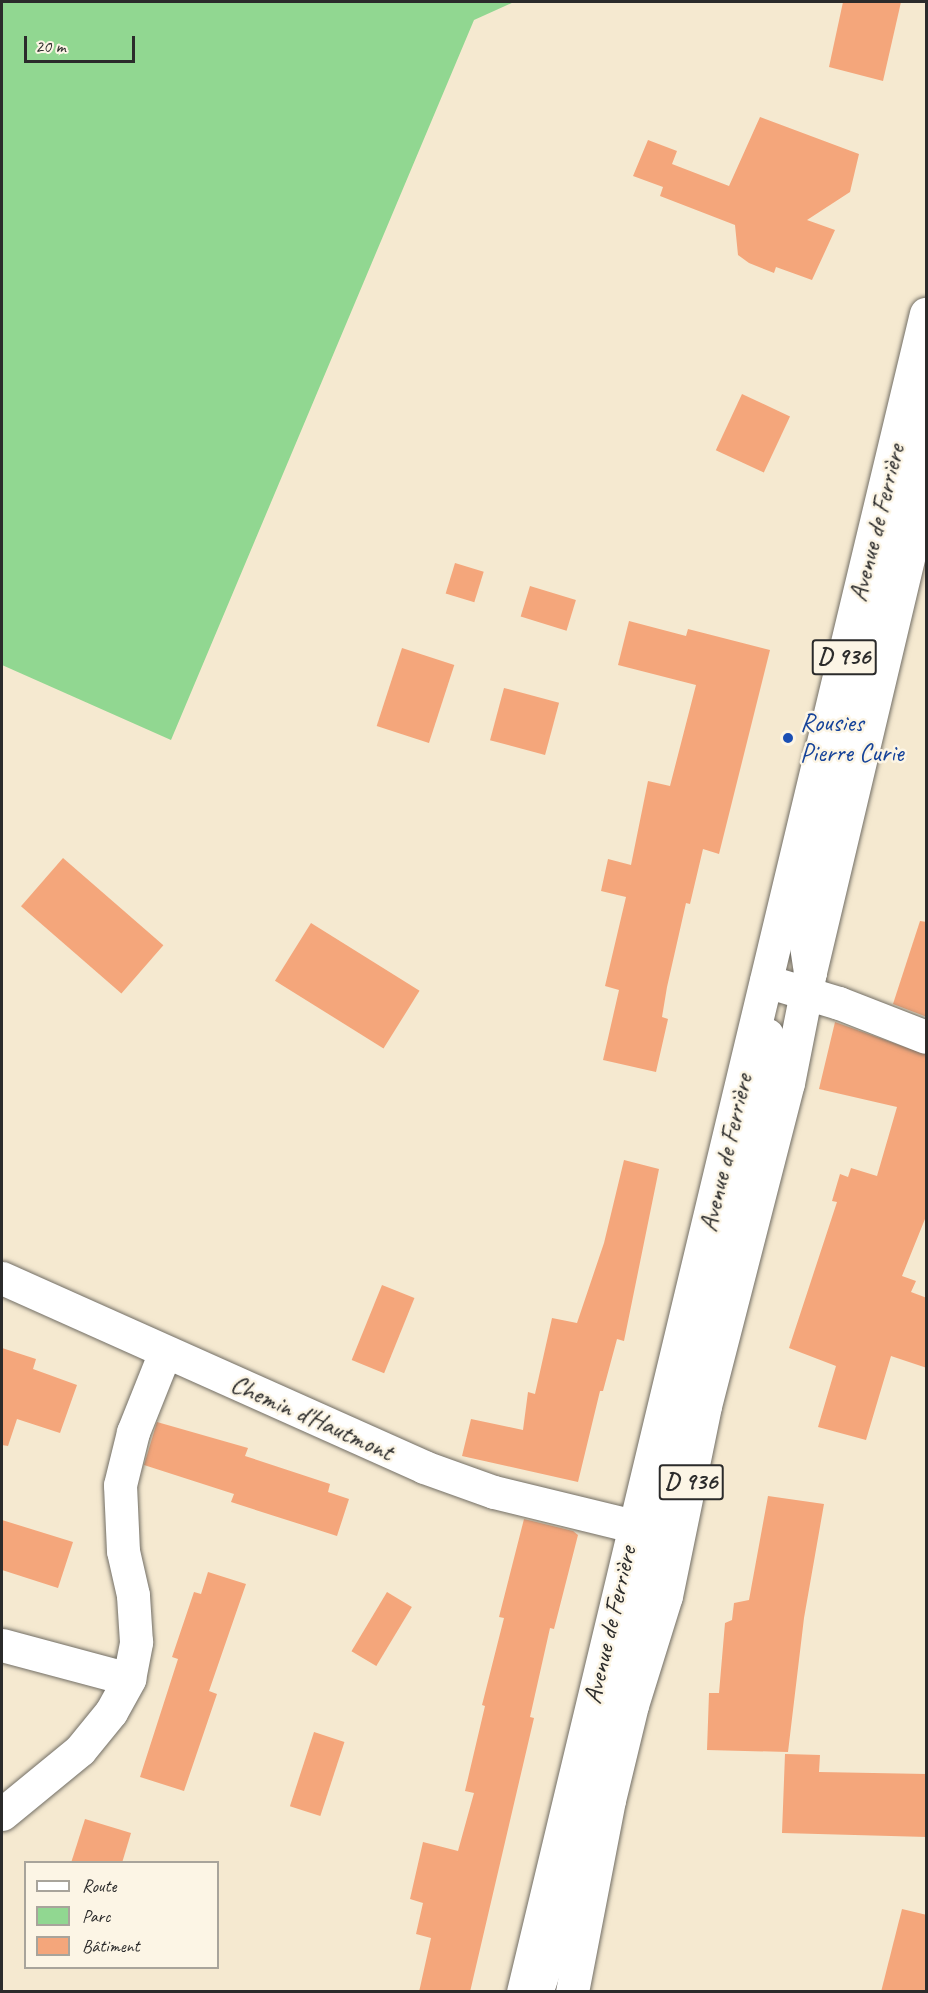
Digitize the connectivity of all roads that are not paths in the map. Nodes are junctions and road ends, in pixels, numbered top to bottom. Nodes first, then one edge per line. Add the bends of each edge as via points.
1 (927, 314) edge
2 (927, 393) edge
3 (927, 483) edge
4 (808, 982) junction
5 (763, 991) junction
6 (927, 1037) edge
7 (2, 1278) edge
8 (165, 1352) junction
9 (689, 1489) junction
10 (646, 1528) junction
11 (672, 1570) junction
12 (2, 1644) edge
13 (129, 1679) junction
14 (2, 1814) edge
15 (523, 1992) edge
16 (536, 1992) edge
17 (572, 1992) edge

1 - 5 main road, Avenue de Ferrière / D 936
2 - 4 main road via 803,926
3 - 4 main road, Avenue de Ferrière / D 936
4 - 5 main road
4 - 6 main road via 839,1003
4 - 9 main road, Avenue de Ferrière / D 936 via 788,1083 705,1406
5 - 10 main road, Avenue de Ferrière / D 936
7 - 8 main road, Chemin d'Hautmont
8 - 10 main road, Chemin d'Hautmont via 424,1467 494,1492
8 - 13 main road via 133,1432 120,1485 123,1551 133,1595 136,1642
9 - 10 main road via 672,1511
9 - 11 main road, Avenue de Ferrière / D 936
10 - 11 main road
10 - 15 main road, Avenue de Ferrière / D 936
10 - 16 main road via 562,1912
11 - 17 main road, Avenue de Ferrière / D 936 via 609,1800
12 - 13 main road
13 - 14 main road via 111,1712 80,1750

